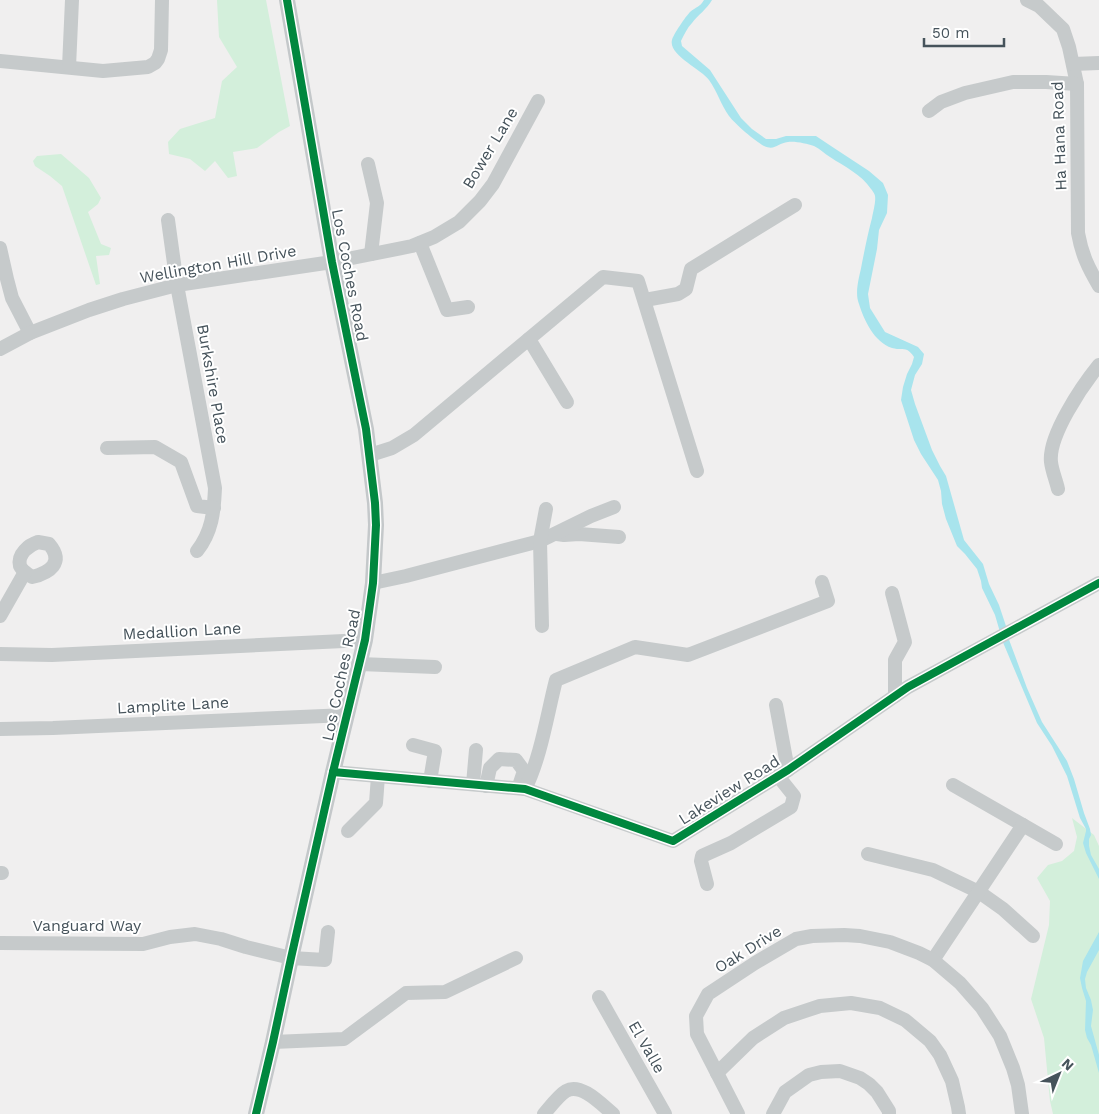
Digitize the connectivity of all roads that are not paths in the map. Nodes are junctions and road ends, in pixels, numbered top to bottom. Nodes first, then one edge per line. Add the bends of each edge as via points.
1 (72, 0) edge
2 (162, 0) edge
3 (287, 0) edge
4 (1027, 0) edge
5 (0, 61) edge
6 (1099, 63) edge
7 (1073, 64) junction
8 (69, 67) junction
9 (1077, 84) junction
10 (538, 102) dead end
11 (929, 111) dead end
12 (368, 164) dead end
13 (795, 205) dead end
14 (168, 220) dead end
15 (420, 243) junction
16 (0, 248) edge
17 (371, 254) junction
18 (332, 262) junction
19 (177, 285) junction
20 (1099, 286) edge
21 (644, 300) junction
22 (468, 307) dead end
23 (30, 333) junction
24 (529, 339) junction
25 (0, 348) edge
26 (1099, 365) edge
27 (567, 402) dead end
28 (106, 448) dead end
29 (370, 455) junction
30 (697, 471) dead end
31 (1058, 489) dead end
32 (614, 507) dead end
33 (214, 508) junction
34 (546, 509) dead end
35 (554, 534) junction
36 (619, 537) dead end
37 (540, 541) junction
38 (197, 551) dead end
39 (25, 572) dead end
40 (822, 582) dead end
41 (373, 584) junction
42 (1098, 587) edge
43 (892, 593) dead end
44 (0, 616) edge
45 (542, 626) dead end
46 (365, 640) junction
47 (0, 654) edge
48 (360, 664) junction
49 (435, 667) dead end
50 (896, 696) junction
51 (776, 706) dead end
52 (347, 715) junction
53 (0, 729) edge
54 (413, 745) dead end
55 (476, 750) dead end
56 (333, 772) junction
57 (783, 773) junction
58 (378, 776) junction
59 (430, 780) junction
60 (479, 785) junction
61 (953, 785) dead end
62 (522, 789) junction
63 (1023, 825) junction
64 (348, 831) dead end
65 (1056, 844) dead end
66 (868, 854) dead end
67 (707, 884) dead end
68 (979, 892) junction
69 (328, 932) dead end
70 (1033, 936) dead end
71 (0, 943) edge
72 (291, 958) junction
73 (516, 958) dead end
74 (933, 960) junction
75 (599, 997) dead end
76 (273, 1042) junction
77 (717, 1073) junction
78 (256, 1114) edge
79 (544, 1114) edge
80 (613, 1114) edge
81 (665, 1114) edge
82 (738, 1114) edge
83 (773, 1114) edge
84 (889, 1114) edge
85 (959, 1114) edge
86 (1022, 1114) edge

1 - 8 street
2 - 8 street via 161,50 151,66 103,71
3 - 18 main road, Los Coches Road
4 - 7 street, Ha Hana Road via 1040,6 1063,29
5 - 8 street
6 - 7 street
7 - 9 street, Ha Hana Road
9 - 11 street via 1013,82 965,93 941,102
9 - 20 street, Ha Hana Road via 1078,233 1088,268
10 - 15 street, Bower Lane via 480,202 460,222
12 - 17 street via 377,203
13 - 21 street via 692,269 686,289 678,294
14 - 19 street, Burkshire Place
15 - 17 street, Bower Lane
15 - 22 street via 447,310
16 - 23 street via 12,298
17 - 18 street, Bower Lane
18 - 19 street, Wellington Hill Drive
18 - 29 main road, Los Coches Road
19 - 23 street, Wellington Hill Drive via 97,307
19 - 33 street, Burkshire Place via 215,488
21 - 24 street via 638,281 604,277
21 - 30 street
23 - 25 street, Wellington Hill Drive
24 - 27 street
24 - 29 street via 414,435 392,448
26 - 31 street via 1059,426 1053,441 1051,461
28 - 33 street via 155,447 181,462 197,506
29 - 41 main road, Los Coches Road via 376,526
32 - 35 street
33 - 38 street, Burkshire Place via 209,533
34 - 37 street
35 - 36 street
35 - 37 street
37 - 41 street
37 - 45 street
39 - 44 street
40 - 62 street via 828,601 688,655 635,648 556,680 532,775
41 - 46 main road, Los Coches Road
42 - 50 street, Lakeview Road
43 - 50 street via 905,642 895,660
46 - 47 street, Medallion Lane via 52,655
46 - 48 main road, Los Coches Road
48 - 49 street
48 - 52 main road, Los Coches Road
50 - 57 street, Lakeview Road
51 - 57 street
52 - 53 street, Lamplite Lane
52 - 56 main road, Los Coches Road
54 - 59 street via 435,751
55 - 60 street
56 - 58 street, Lakeview Road
56 - 72 main road, Los Coches Road
57 - 62 street, Lakeview Road via 673,841
57 - 67 street via 794,796 791,807 731,843 702,856
58 - 59 street, Lakeview Road
58 - 64 street via 376,803
59 - 60 street, Lakeview Road
60 - 62 street, Lakeview Road
60 - 62 street via 500,758 516,760 524,772
61 - 63 street
63 - 65 street
63 - 68 street
66 - 68 street via 933,870
68 - 70 street
68 - 74 street
69 - 72 street, Vanguard Way via 325,960
71 - 72 street, Vanguard Way via 143,944 195,934
72 - 76 main road, Los Coches Road
73 - 76 street via 445,992 406,993 344,1039
74 - 77 street, Oak Drive via 890,942 860,936 796,939 708,994 696,1016 697,1034
74 - 86 street, Oak Drive via 971,995 1000,1036 1018,1084
75 - 81 street, El Valle
76 - 78 main road, Los Coches Road
77 - 82 street
77 - 85 street via 753,1038 784,1018 820,1006 851,1003 880,1008 905,1020 930,1041 952,1081
79 - 80 street via 565,1091 574,1088 585,1091
83 - 84 street via 785,1092 809,1075 840,1071 869,1084

